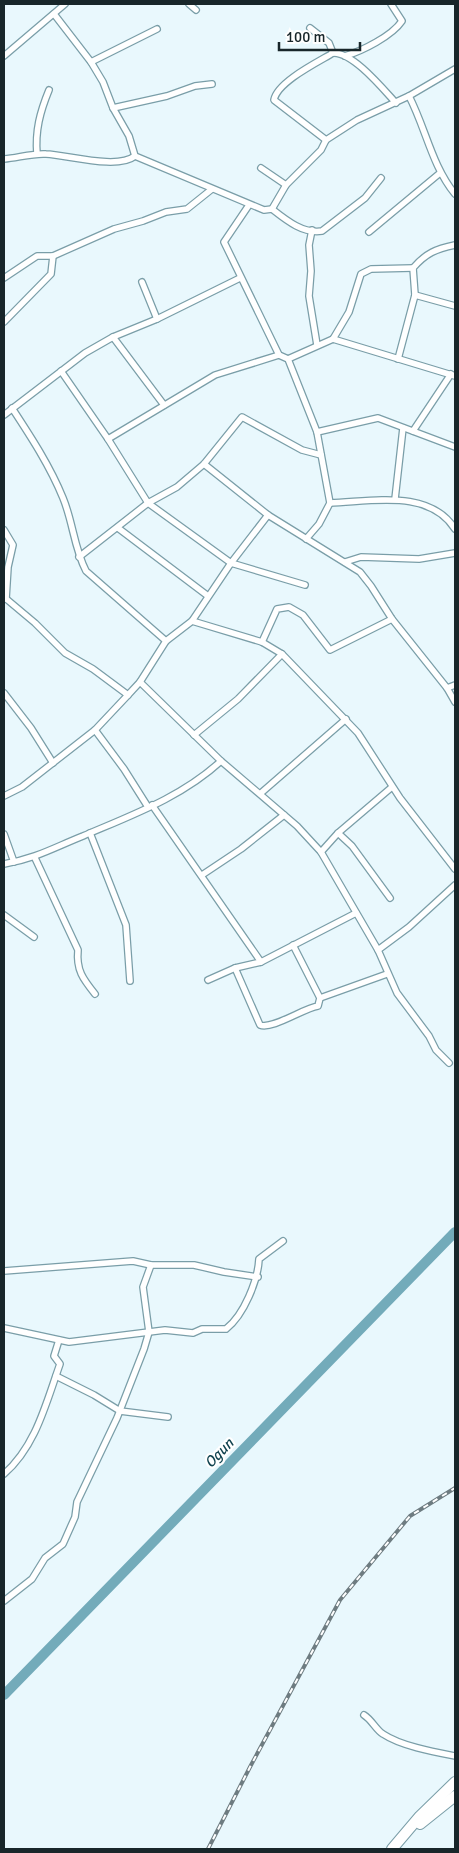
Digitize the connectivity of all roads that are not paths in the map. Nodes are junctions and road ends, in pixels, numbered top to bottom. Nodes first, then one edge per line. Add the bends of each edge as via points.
1 (65, 4) edge
2 (189, 4) edge
3 (391, 4) edge
4 (196, 10) dead end
5 (54, 14) junction
6 (310, 28) dead end
7 (157, 29) dead end
8 (334, 53) junction
9 (353, 54) junction
10 (4, 56) edge
11 (345, 56) junction
12 (91, 62) junction
13 (354, 62) junction
14 (455, 69) edge
15 (212, 84) dead end
16 (50, 90) dead end
17 (409, 96) junction
18 (396, 103) junction
19 (113, 108) junction
20 (326, 140) junction
21 (37, 154) junction
22 (135, 156) junction
23 (4, 159) edge
24 (262, 168) dead end
25 (440, 173) junction
26 (381, 178) dead end
27 (286, 184) junction
28 (212, 189) junction
29 (455, 194) edge
30 (249, 205) junction
31 (272, 209) junction
32 (312, 230) junction
33 (369, 232) dead end
34 (455, 245) edge
35 (53, 256) junction
36 (413, 268) junction
37 (4, 278) edge
38 (240, 278) junction
39 (142, 282) dead end
40 (415, 295) junction
41 (455, 306) edge
42 (157, 319) junction
43 (4, 322) edge
44 (113, 336) junction
45 (333, 339) junction
46 (318, 346) junction
47 (279, 355) junction
48 (288, 359) junction
49 (398, 359) junction
50 (61, 371) junction
51 (453, 375) edge
52 (164, 405) junction
53 (12, 408) junction
54 (4, 413) edge
55 (403, 428) junction
56 (413, 431) junction
57 (317, 432) junction
58 (108, 439) junction
59 (455, 447) edge
60 (321, 455) junction
61 (204, 464) junction
62 (395, 499) junction
63 (148, 503) junction
64 (330, 503) junction
65 (268, 515) junction
66 (118, 528) junction
67 (4, 530) edge
68 (455, 530) edge
69 (306, 539) junction
70 (455, 553) edge
71 (79, 557) junction
72 (345, 562) junction
73 (231, 563) junction
74 (305, 585) dead end
75 (208, 596) junction
76 (5, 598) edge
77 (392, 619) junction
78 (192, 621) junction
79 (166, 641) junction
80 (262, 642) junction
81 (282, 654) junction
82 (140, 682) junction
83 (455, 685) edge
84 (446, 688) junction
85 (4, 693) edge
86 (128, 695) junction
87 (455, 702) edge
88 (346, 719) junction
89 (95, 730) junction
90 (194, 735) junction
91 (221, 761) junction
92 (53, 763) junction
93 (392, 787) junction
94 (261, 793) junction
95 (4, 796) edge
96 (150, 806) junction
97 (284, 815) junction
98 (90, 833) junction
99 (338, 833) junction
100 (4, 834) edge
101 (321, 852) junction
102 (35, 858) junction
103 (14, 862) junction
104 (4, 864) edge
105 (455, 870) edge
106 (202, 874) junction
107 (455, 885) edge
108 (390, 898) dead end
109 (356, 913) junction
110 (4, 915) edge
111 (34, 937) dead end
112 (293, 945) junction
113 (378, 950) junction
114 (261, 962) junction
115 (235, 968) junction
116 (387, 974) junction
117 (208, 980) dead end
118 (130, 981) dead end
119 (95, 994) dead end
120 (320, 998) junction
121 (449, 1063) dead end
122 (283, 1241) dead end
123 (151, 1265) junction
124 (4, 1270) edge
125 (258, 1277) junction
126 (4, 1328) edge
127 (149, 1332) junction
128 (59, 1340) junction
129 (56, 1376) junction
130 (120, 1411) junction
131 (168, 1418) dead end
132 (4, 1474) edge
133 (4, 1601) edge
134 (364, 1715) dead end
135 (455, 1756) edge
136 (455, 1782) edge
137 (455, 1796) edge
138 (392, 1849) edge
139 (398, 1849) edge

1 - 5 street
2 - 4 street
3 - 9 street via 402,21 381,40
5 - 10 street
5 - 12 street
6 - 8 street via 329,43
7 - 12 street
8 - 11 street
8 - 20 street via 296,75 274,97 281,107
9 - 11 street
9 - 13 street
11 - 13 street
12 - 19 street
13 - 18 street
14 - 17 street
15 - 19 street
16 - 21 street via 38,122
17 - 18 street
17 - 25 street
18 - 20 street via 357,120
19 - 22 street via 129,136
20 - 27 street via 321,150
21 - 22 street via 108,162
21 - 23 street
22 - 28 street
24 - 27 street
25 - 29 street
25 - 33 street
26 - 32 street via 346,215 326,230
27 - 31 street
28 - 30 street
28 - 35 street via 187,209 166,212 114,229
30 - 31 street
30 - 38 street via 224,242
31 - 32 street via 291,224
32 - 46 street via 308,245 309,296
34 - 36 street via 434,249
35 - 37 street via 37,256
35 - 43 street via 51,274
36 - 40 street
36 - 45 street via 372,268 361,274 350,312
38 - 42 street
38 - 47 street
39 - 42 street
40 - 41 street
40 - 49 street
42 - 44 street
44 - 50 street
44 - 52 street
45 - 46 street
45 - 49 street
46 - 48 street
47 - 48 street
47 - 52 street via 215,376
48 - 57 street
49 - 51 street
50 - 53 street
50 - 58 street
51 - 56 street
52 - 58 street
53 - 54 street
53 - 71 street via 37,446 63,498
55 - 56 street
55 - 57 street via 371,418
55 - 62 street
56 - 59 street
57 - 60 street
58 - 63 street
60 - 61 street via 302,450 243,416
60 - 64 street
61 - 63 street via 177,487
61 - 65 street
62 - 64 street
62 - 68 street via 441,514
63 - 66 street
63 - 73 street
64 - 69 street
65 - 69 street
65 - 73 street
66 - 71 street
66 - 75 street
67 - 76 street via 13,545
69 - 72 street
70 - 72 street via 419,560 361,557
71 - 79 street via 86,571
72 - 77 street via 360,572
73 - 74 street
73 - 75 street
75 - 78 street
76 - 86 street via 65,653
77 - 80 street via 330,650 303,615 289,607 277,609
77 - 84 street
78 - 79 street
78 - 80 street
79 - 82 street
80 - 81 street
81 - 88 street
81 - 90 street via 238,699
82 - 86 street
82 - 90 street
83 - 84 street
84 - 87 street
85 - 92 street
86 - 89 street
88 - 93 street
88 - 94 street
89 - 92 street
89 - 96 street
90 - 91 street
91 - 94 street
91 - 96 street via 200,780
92 - 95 street via 22,787
93 - 99 street
93 - 105 street
94 - 97 street
96 - 98 street
96 - 106 street
97 - 101 street
97 - 106 street
98 - 102 street
98 - 118 street via 126,925
99 - 101 street
99 - 108 street via 352,846
100 - 103 street
101 - 109 street
102 - 103 street
102 - 119 street via 78,950 76,965 79,974
103 - 104 street
106 - 114 street
107 - 113 street via 409,928
109 - 112 street
109 - 113 street
110 - 111 street
112 - 114 street
112 - 120 street
113 - 116 street
114 - 115 street
115 - 117 street
115 - 120 street via 263,1027 318,1006
116 - 120 street
116 - 121 street via 436,1050
122 - 125 street via 259,1258
123 - 124 street via 133,1261
123 - 125 street via 194,1264
123 - 127 street via 143,1287
125 - 127 street via 237,1316 226,1329 202,1329 192,1333
126 - 128 street
127 - 128 street via 70,1342
127 - 130 street
128 - 129 street via 54,1356 60,1364
129 - 130 street
129 - 132 street via 35,1432 24,1452
130 - 131 street
130 - 133 street via 77,1502 75,1517 63,1544 44,1558 32,1579
134 - 135 street via 383,1735
136 - 138 highway
137 - 139 highway via 424,1819

